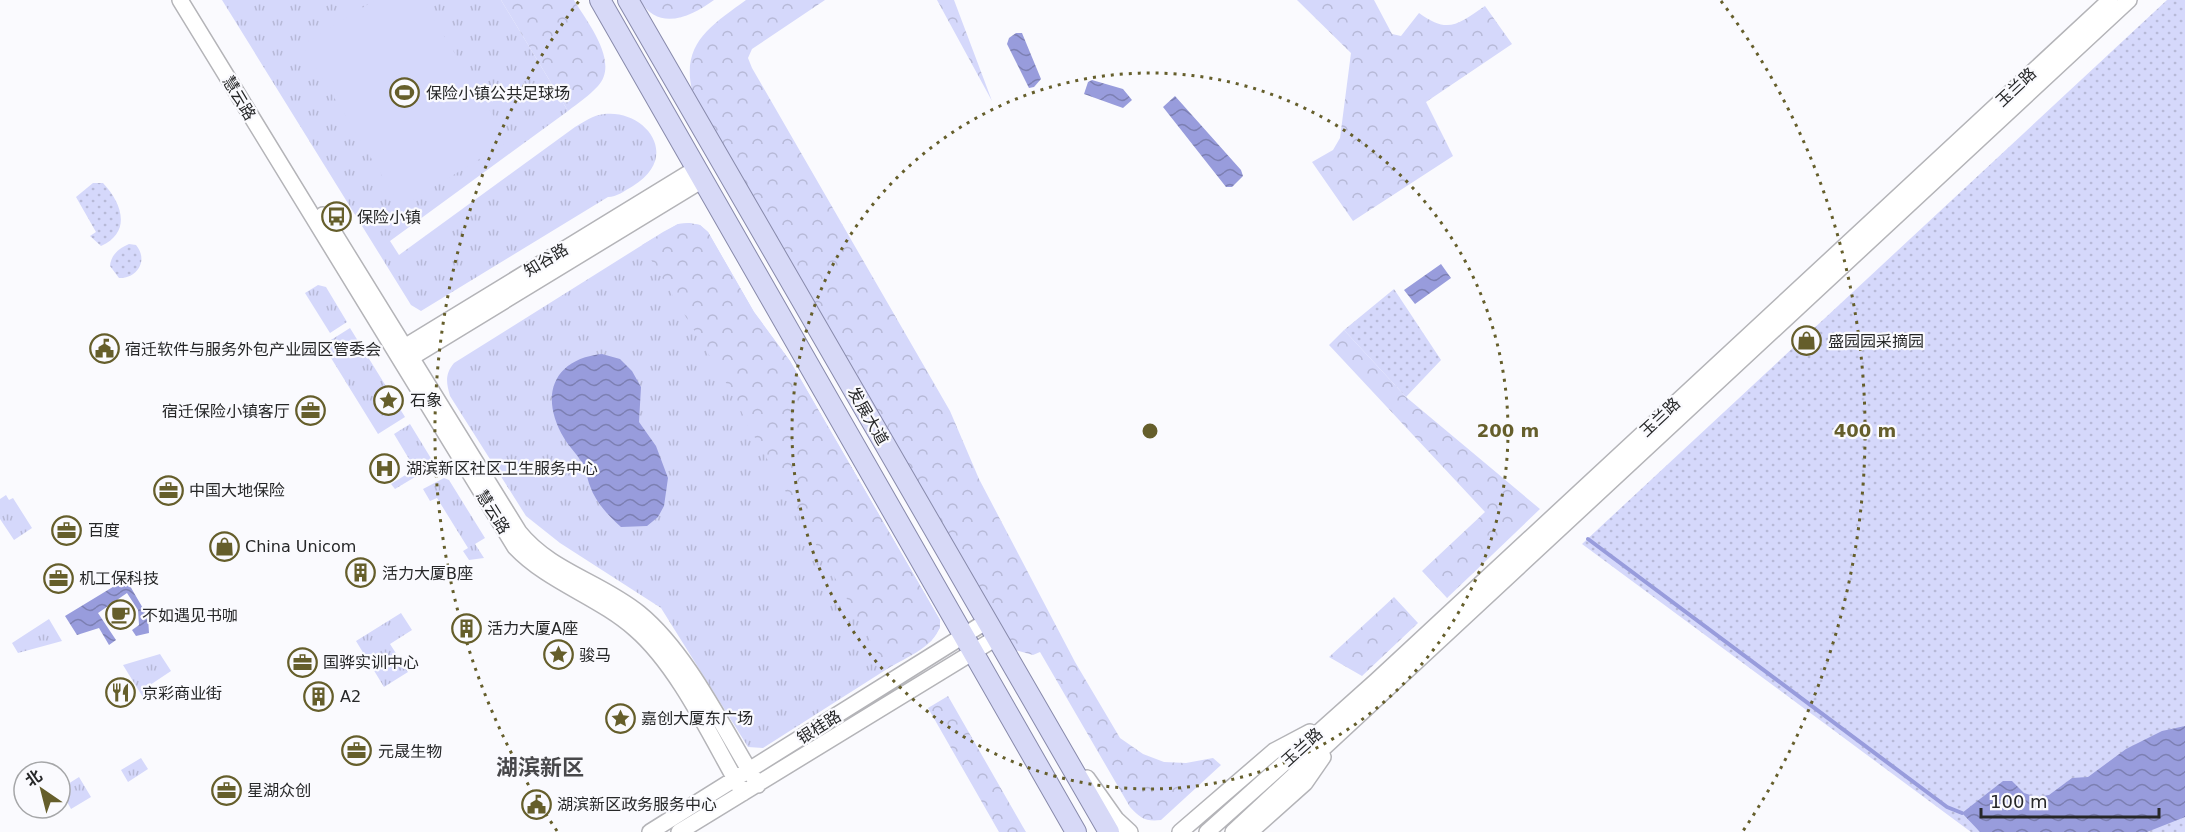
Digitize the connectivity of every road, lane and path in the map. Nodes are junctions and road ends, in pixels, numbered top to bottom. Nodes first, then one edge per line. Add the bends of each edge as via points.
1 (180, 0) edge
2 (191, 0) edge
3 (600, 0) edge
4 (628, 0) edge
5 (2110, 0) edge
6 (2129, 0) edge
7 (700, 173) junction
8 (404, 355) junction
9 (992, 629) junction
10 (969, 644) junction
11 (1035, 704) junction
12 (1012, 720) junction
13 (1336, 727) junction
14 (749, 771) junction
15 (735, 780) junction
16 (758, 785) junction
17 (743, 794) junction
18 (650, 832) edge
19 (679, 832) edge
20 (1068, 832) edge
21 (1076, 832) edge
22 (1109, 832) edge
23 (1130, 832) edge
24 (1180, 832) edge
25 (1207, 832) edge
26 (1233, 832) edge
27 (1250, 832) edge

1 - 8 street, 慧云路
2 - 8 street, 慧云路
3 - 7 main road, 发展大道
4 - 9 main road, 发展大道
5 - 13 street, 玉兰路
6 - 13 street, 玉兰路
7 - 8 street, 知谷路
7 - 10 main road, 发展大道
8 - 14 street, 慧云路 via 523,537 546,558 637,611 656,628 674,648
8 - 15 street, 慧云路 via 514,547 621,618 651,645 669,667
9 - 10 street, 银桂路
9 - 11 main road, 发展大道
10 - 12 main road, 发展大道
10 - 14 street, 银桂路
10 - 16 street, 银桂路
11 - 22 main road, 发展大道
11 - 23 street via 1116,819
12 - 20 street
12 - 21 main road, 发展大道
13 - 24 street via 1274,751
13 - 25 street, 玉兰路
13 - 26 street, 玉兰路
13 - 27 street via 1305,783
14 - 15 street, 银桂路
14 - 16 street, 慧云路
15 - 17 street, 慧云路
15 - 18 street, 银桂路
16 - 17 street, 银桂路
17 - 19 street, 银桂路

